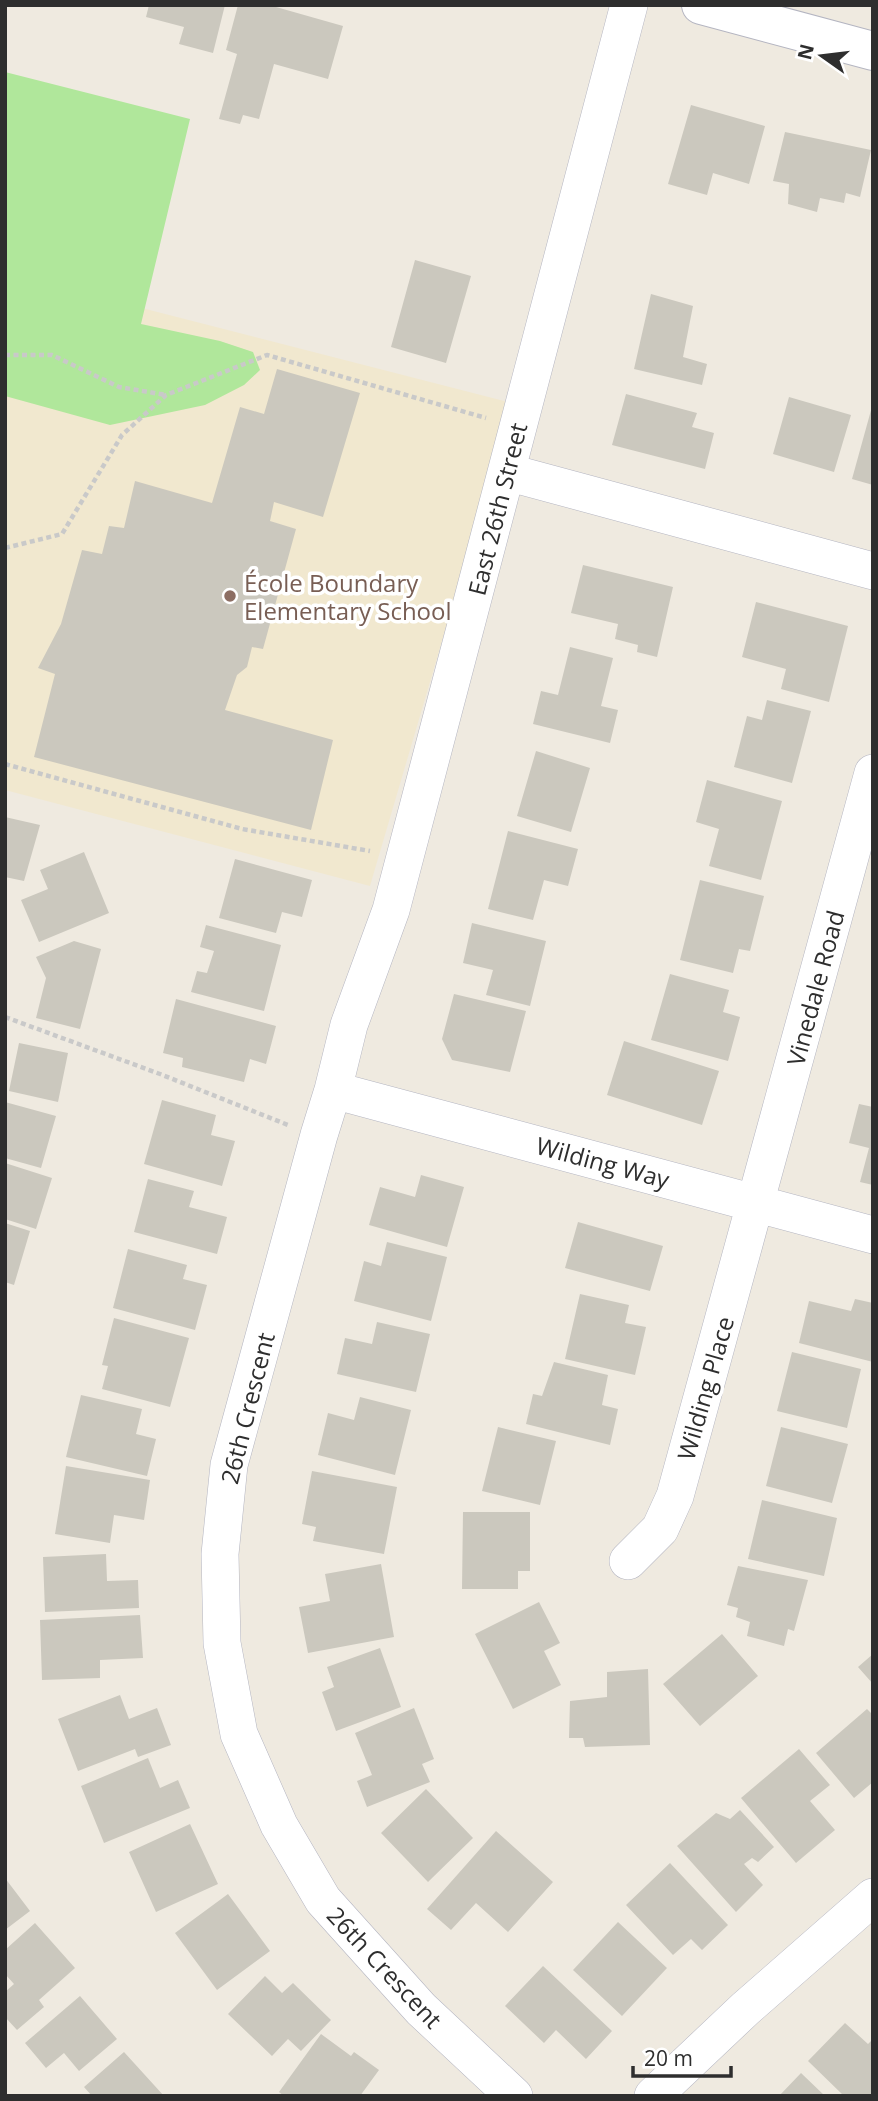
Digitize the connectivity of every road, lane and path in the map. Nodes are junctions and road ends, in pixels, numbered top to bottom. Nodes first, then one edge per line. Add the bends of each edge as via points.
1 (629, 5) edge
2 (701, 5) edge
3 (873, 51) edge
4 (5, 355) edge
5 (166, 395) junction
6 (517, 427) junction
7 (507, 472) junction
8 (5, 548) edge
9 (873, 571) edge
10 (5, 764) edge
11 (873, 773) edge
12 (405, 858) junction
13 (5, 1017) edge
14 (333, 1090) junction
15 (319, 1135) junction
16 (757, 1203) junction
17 (873, 1235) edge
18 (628, 1560) dead end
19 (873, 1897) edge
20 (514, 2096) edge
21 (653, 2096) edge

1 - 6 street, East 26th Street
2 - 3 street
4 - 5 path via 52,355 119,387
5 - 6 path via 267,355
5 - 8 path via 122,435 62,534
6 - 7 street, East 26th Street
7 - 9 street
7 - 12 street, East 26th Street
10 - 12 path via 242,828
11 - 16 street, Vinedale Road
12 - 14 street, East 26th Street via 349,1025
13 - 15 path
14 - 15 street, 26th Crescent
14 - 16 street, Wilding Way
15 - 20 street, 26th Crescent via 229,1465 220,1554 222,1643 239,1734 279,1825 323,1900 421,2009
16 - 17 street, Wilding Way
16 - 18 street, Wilding Place via 675,1496 660,1529
19 - 21 street

